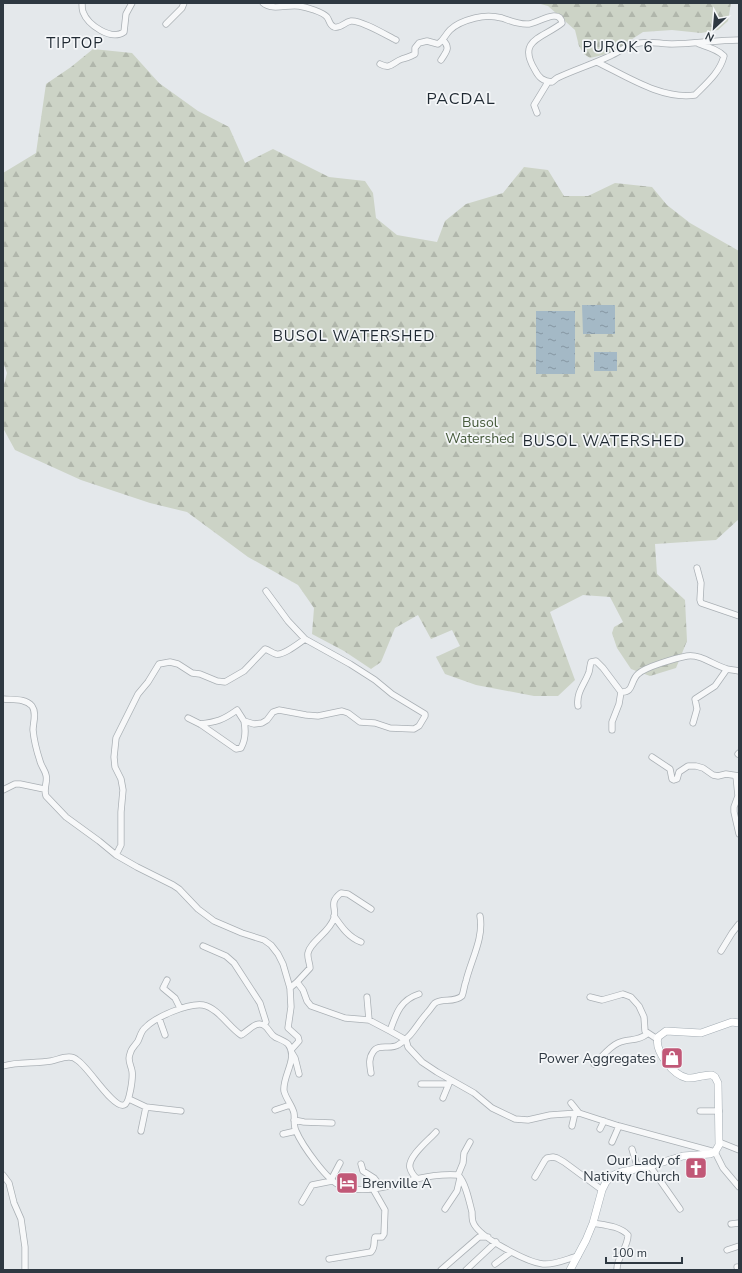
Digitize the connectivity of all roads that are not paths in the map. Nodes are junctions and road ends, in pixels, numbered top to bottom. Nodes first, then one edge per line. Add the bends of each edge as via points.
1 (82, 3) edge
2 (132, 3) edge
3 (184, 3) edge
4 (263, 3) edge
5 (166, 24) dead end
6 (396, 40) dead end
7 (443, 40) junction
8 (739, 40) edge
9 (694, 43) junction
10 (441, 60) dead end
11 (597, 62) junction
12 (380, 64) dead end
13 (548, 82) junction
14 (537, 113) dead end
15 (696, 568) dead end
16 (266, 591) dead end
17 (739, 616) edge
18 (305, 639) junction
19 (727, 670) junction
20 (739, 671) edge
21 (621, 692) junction
22 (3, 699) edge
23 (578, 706) dead end
24 (188, 718) dead end
25 (244, 721) junction
26 (693, 723) dead end
27 (200, 724) junction
28 (612, 730) dead end
29 (652, 757) dead end
30 (737, 776) edge
31 (44, 789) junction
32 (3, 790) edge
33 (739, 834) edge
34 (116, 855) junction
35 (371, 909) dead end
36 (334, 916) junction
37 (480, 916) dead end
38 (739, 924) edge
39 (361, 942) dead end
40 (203, 946) dead end
41 (721, 951) dead end
42 (167, 980) dead end
43 (297, 982) junction
44 (290, 988) junction
45 (419, 994) dead end
46 (367, 997) dead end
47 (590, 997) dead end
48 (180, 1008) junction
49 (159, 1018) junction
50 (369, 1020) junction
51 (739, 1023) edge
52 (264, 1025) junction
53 (390, 1031) junction
54 (647, 1034) junction
55 (165, 1035) dead end
56 (657, 1039) junction
57 (406, 1040) junction
58 (291, 1052) junction
59 (594, 1064) dead end
60 (3, 1066) edge
61 (371, 1073) dead end
62 (299, 1074) dead end
63 (449, 1082) junction
64 (421, 1084) dead end
65 (442, 1098) dead end
66 (129, 1099) junction
67 (571, 1103) dead end
68 (290, 1104) junction
69 (146, 1107) junction
70 (275, 1110) dead end
71 (181, 1111) dead end
72 (700, 1111) dead end
73 (719, 1112) junction
74 (577, 1113) junction
75 (294, 1120) junction
76 (604, 1121) junction
77 (332, 1122) dead end
78 (572, 1126) dead end
79 (619, 1126) junction
80 (600, 1129) dead end
81 (141, 1131) dead end
82 (296, 1131) junction
83 (436, 1132) dead end
84 (283, 1134) dead end
85 (470, 1142) dead end
86 (612, 1142) dead end
87 (719, 1142) junction
88 (632, 1149) dead end
89 (739, 1150) edge
90 (715, 1152) junction
91 (340, 1163) dead end
92 (361, 1164) dead end
93 (650, 1166) junction
94 (638, 1168) junction
95 (3, 1175) edge
96 (459, 1176) junction
97 (535, 1177) dead end
98 (417, 1179) junction
99 (331, 1181) junction
100 (380, 1187) junction
101 (739, 1187) edge
102 (373, 1189) junction
103 (602, 1190) junction
104 (302, 1202) dead end
105 (445, 1209) dead end
106 (680, 1209) dead end
107 (593, 1223) junction
108 (739, 1223) edge
109 (731, 1224) dead end
110 (490, 1238) junction
111 (496, 1242) junction
112 (739, 1246) edge
113 (727, 1250) dead end
114 (511, 1252) junction
115 (579, 1256) junction
116 (329, 1259) dead end
117 (495, 1264) dead end
118 (25, 1270) edge
119 (441, 1270) edge
120 (466, 1270) edge
121 (570, 1270) edge
122 (617, 1270) edge

1 - 2 street via 84,15 96,28 102,32 118,34 124,32 126,14
3 - 5 street
4 - 6 street via 272,7 303,7 325,16 335,28 354,21
7 - 10 street via 448,49
7 - 12 street via 438,44 427,41 419,43 415,54 387,67
7 - 13 street via 450,30 475,18 501,18 515,23 531,24 551,16 560,16 562,23 536,38 529,50 530,59 539,78
8 - 9 street
9 - 11 street via 636,43
9 - 11 street via 714,49 724,56 716,73 695,94 678,96 665,92 644,85
11 - 13 street
13 - 14 street via 534,105
15 - 17 street via 701,583 701,603
16 - 18 street via 288,622
18 - 25 street via 350,664 423,712 425,716 419,726 414,729 390,728 360,722 342,711 318,716 278,710 262,723
18 - 34 street via 280,654 265,649 244,671 224,682 192,673 178,664 159,664 138,694 116,738 115,767 123,790 121,845
19 - 20 street
19 - 21 street via 695,656 686,656 641,672 634,678 630,690
19 - 26 street via 715,686 696,699 697,709
21 - 23 street via 600,664 593,661 579,694
21 - 28 street
22 - 31 street via 24,701 33,707 33,732 47,780
24 - 27 street
25 - 27 street via 237,710 225,719
25 - 27 street via 245,740 238,749
29 - 30 street via 667,766 673,780 677,780 680,772 688,766 703,768 713,775
30 - 33 street via 738,796 734,812
31 - 32 street via 15,784
31 - 34 street via 46,796 60,812
34 - 44 street via 179,889 214,921 271,945 283,964
35 - 36 street via 348,894 341,893 333,906
36 - 39 street via 346,932
36 - 43 street via 327,930 310,949 310,968
37 - 57 street via 480,930 472,966 462,996 455,1000 436,1003
38 - 41 street
40 - 52 street via 226,956 234,963 260,1003 266,1022
42 - 48 street via 163,988 175,998
43 - 44 street
43 - 50 street via 311,1006 345,1018
44 - 58 street via 292,1007 288,1028 298,1038
45 - 53 street via 402,1003
46 - 50 street
47 - 54 street via 602,1000 623,994 631,997 644,1017
48 - 49 street
48 - 52 street via 203,1005 224,1018 241,1034 259,1024
49 - 55 street
49 - 66 street via 144,1028 129,1055 132,1071
50 - 53 street
51 - 56 main road via 732,1022 701,1033 666,1031
52 - 58 street via 271,1034 288,1044
53 - 57 street
54 - 56 street
54 - 59 street via 641,1039 616,1044
56 - 73 main road via 664,1059 678,1074 689,1078 709,1075 715,1077 718,1083
57 - 61 street via 395,1047 377,1048 373,1051 369,1063
57 - 63 street via 408,1047 422,1062
58 - 62 street
58 - 68 street via 284,1084
60 - 66 street via 70,1057 83,1064 117,1103 125,1105
63 - 64 street
63 - 65 street
63 - 74 street via 474,1093 492,1108 515,1119 528,1120 550,1114
66 - 69 street
67 - 74 street
68 - 70 street
68 - 75 street
69 - 71 street
69 - 81 street
72 - 73 street
73 - 87 main road
74 - 76 street
74 - 78 street
75 - 77 street
75 - 82 street
76 - 79 street
76 - 80 street
79 - 86 street
79 - 90 street
82 - 84 street
82 - 99 street
83 - 98 street via 410,1161 410,1167
85 - 96 street via 464,1153
87 - 89 street
87 - 90 main road
88 - 94 street
90 - 93 main road via 683,1156
90 - 101 street via 723,1168
91 - 99 street
92 - 100 street via 363,1171 374,1178
93 - 94 main road
93 - 106 street
94 - 103 main road via 614,1175
95 - 118 street via 21,1220
96 - 98 street
96 - 105 street via 457,1191
96 - 110 street via 468,1197 473,1221 477,1228
97 - 103 street via 545,1160 557,1158
98 - 100 street
99 - 102 street via 351,1189
99 - 104 street via 312,1185
100 - 102 street
102 - 116 street via 385,1210 384,1234 375,1237 372,1252
103 - 107 main road
107 - 115 main road
107 - 122 street via 617,1228 628,1235
108 - 109 street
110 - 111 street
110 - 119 street via 479,1237
111 - 114 street
111 - 120 street
112 - 113 street
114 - 115 street via 543,1264
114 - 117 street
115 - 121 main road

